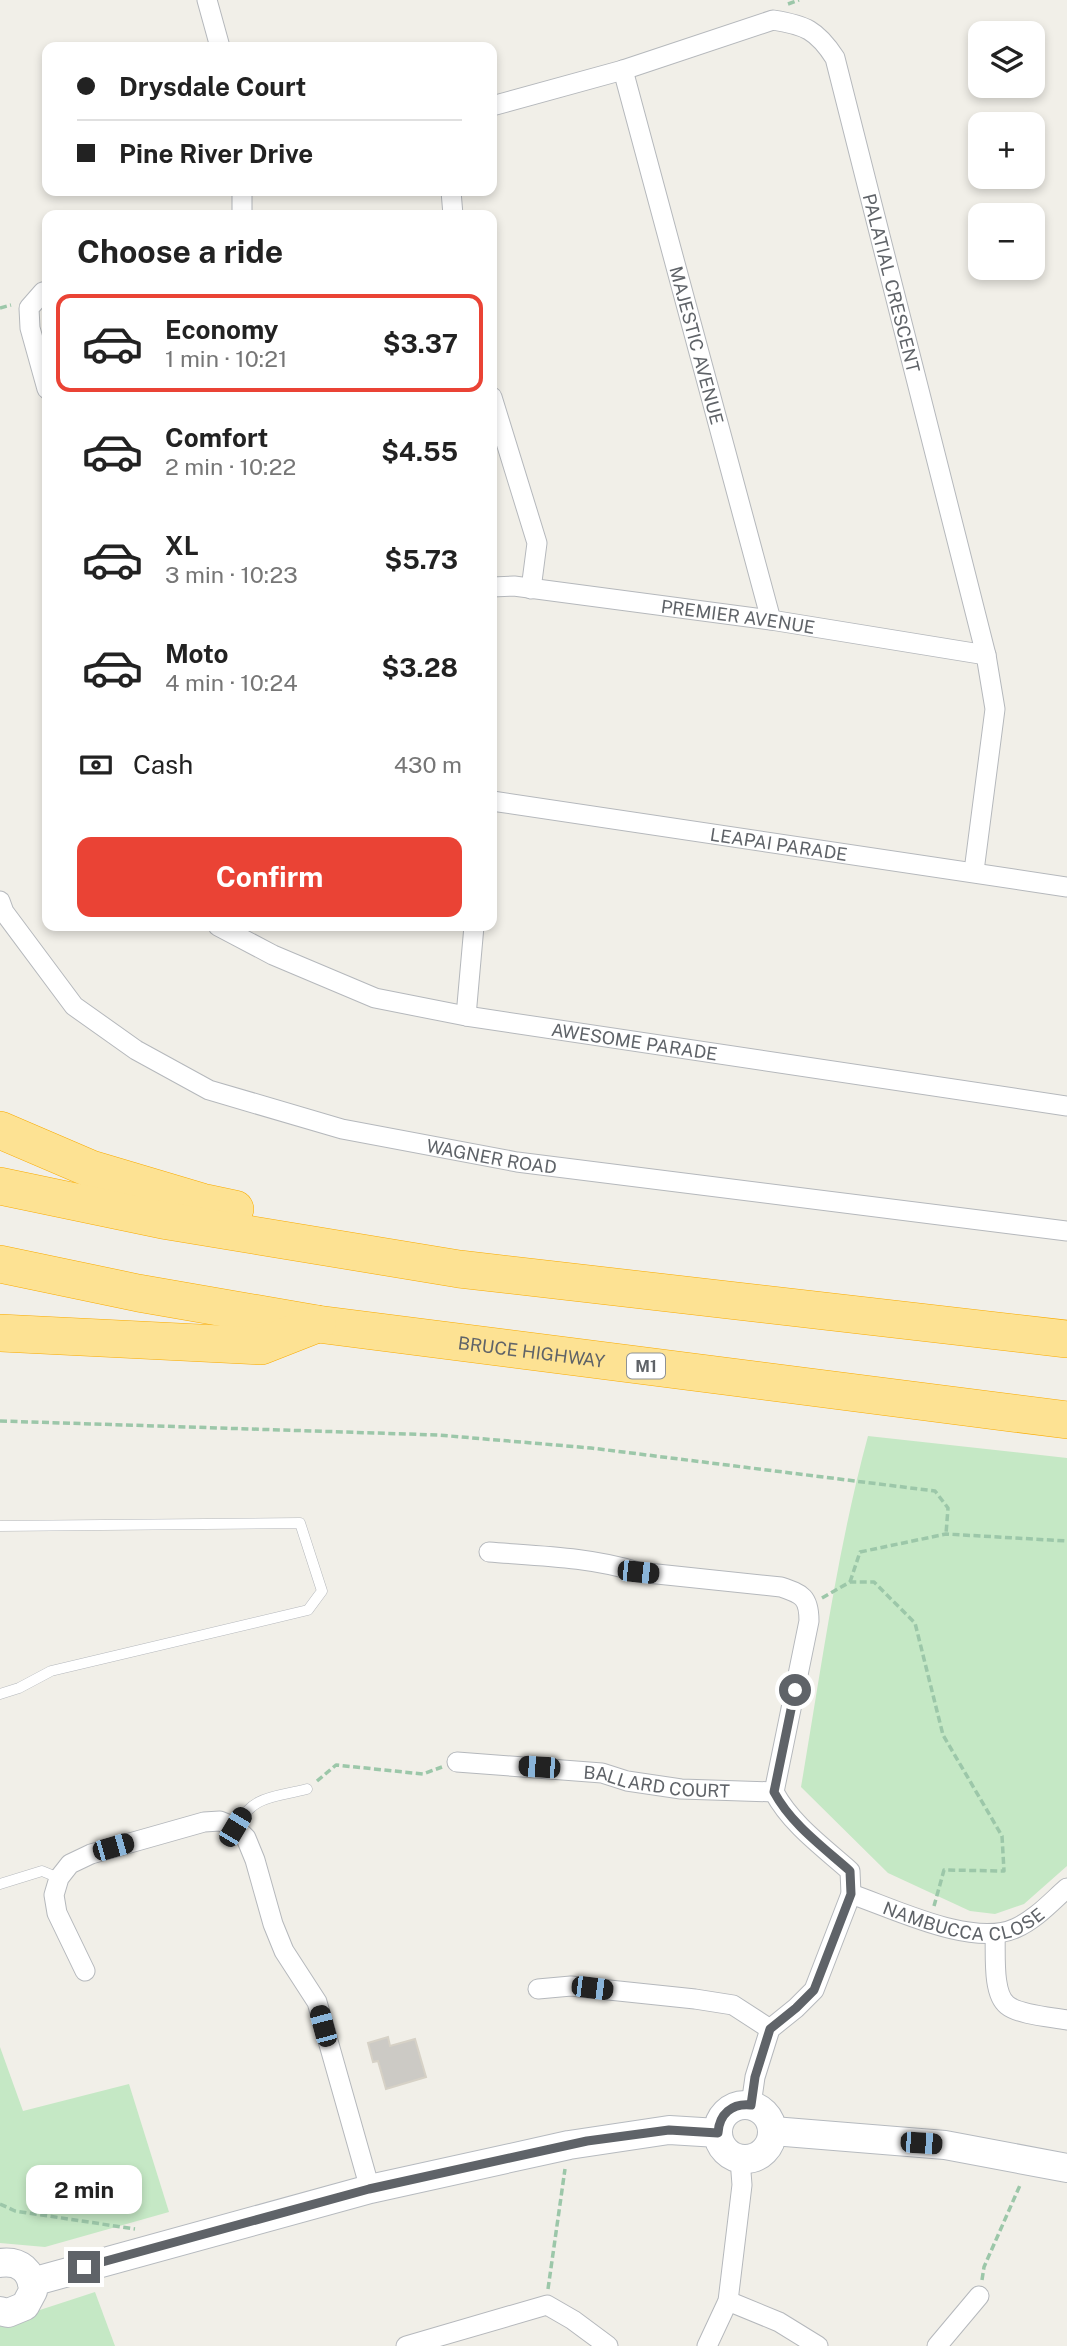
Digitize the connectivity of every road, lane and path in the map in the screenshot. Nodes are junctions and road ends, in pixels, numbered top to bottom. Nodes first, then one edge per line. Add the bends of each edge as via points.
1 (207, 0) edge
2 (219, 42) edge
3 (623, 69) junction
4 (497, 105) edge
5 (42, 293) edge
6 (42, 371) edge
7 (497, 413) edge
8 (497, 587) edge
9 (531, 589) junction
10 (771, 620) junction
11 (986, 655) junction
12 (497, 802) edge
13 (974, 871) junction
14 (1067, 887) edge
15 (0, 901) edge
16 (227, 931) edge
17 (474, 931) edge
18 (466, 1016) junction
19 (1067, 1106) edge
20 (0, 1130) edge
21 (0, 1185) edge
22 (1067, 1231) edge
23 (0, 1264) edge
24 (458, 1269) junction
25 (317, 1324) junction
26 (0, 1334) edge
27 (1067, 1339) edge
28 (1067, 1420) edge
29 (0, 1421) edge
30 (0, 1526) edge
31 (946, 1534) junction
32 (1067, 1541) edge
33 (489, 1552) dead end
34 (850, 1582) junction
35 (809, 1605) junction
36 (0, 1694) edge
37 (457, 1762) joint
38 (307, 1789) joint
39 (774, 1792) junction
40 (235, 1827) junction
41 (59, 1878) junction
42 (0, 1884) edge
43 (1067, 1888) edge
44 (851, 1894) junction
45 (930, 1921) junction
46 (995, 1935) junction
47 (85, 1971) dead end
48 (538, 1989) dead end
49 (1067, 2020) edge
50 (770, 2029) junction
51 (751, 2105) junction
52 (773, 2131) junction
53 (718, 2133) junction
54 (569, 2146) junction
55 (740, 2159) junction
56 (1031, 2160) junction
57 (1067, 2168) edge
58 (369, 2189) junction
59 (0, 2204) edge
60 (143, 2231) dead end
61 (0, 2263) edge
62 (33, 2282) junction
63 (979, 2295) joint
64 (729, 2301) junction
65 (547, 2305) junction
66 (0, 2311) edge
67 (406, 2346) edge
68 (608, 2346) edge
69 (707, 2346) edge
70 (818, 2346) edge
71 (937, 2346) edge

1 - 2 street
3 - 4 street, PALATIAL CRESCENT
3 - 10 street, MAJESTIC AVENUE
3 - 11 street, PALATIAL CRESCENT via 773,20 798,24 823,39 835,58
5 - 6 street via 29,308
7 - 9 street via 537,543
8 - 9 street, PREMIER AVENUE
9 - 10 street, PREMIER AVENUE
10 - 11 street, PREMIER AVENUE
11 - 13 street, PALATIAL CRESCENT via 995,709
12 - 13 street, LEAPAI PARADE
13 - 14 street, LEAPAI PARADE
15 - 22 street, WAGNER ROAD via 74,1006 136,1050 209,1090 342,1129 517,1162
16 - 18 street, AWESOME PARADE via 375,998
17 - 18 street
18 - 19 street, AWESOME PARADE
20 - 24 highway via 91,1169 202,1202 332,1228
21 - 24 highway via 162,1220
23 - 25 highway, BRUCE HIGHWAY / M1
24 - 27 highway
25 - 26 highway via 261,1346
25 - 28 highway, BRUCE HIGHWAY / M1
29 - 31 path via 438,1435 591,1448 935,1491 948,1508
30 - 36 lane via 300,1523 321,1591 308,1610 51,1671
31 - 32 path
31 - 34 path via 860,1552
33 - 35 street via 569,1558 638,1572 780,1587 802,1596
34 - 35 path
34 - 45 path via 874,1582 915,1623 943,1735 1002,1836 1004,1871 944,1870
35 - 39 street
37 - 38 path via 422,1774 336,1765
37 - 39 street, BALLARD COURT via 602,1773 681,1788
38 - 40 lane via 256,1802
39 - 44 street via 801,1827 850,1871
40 - 41 street via 220,1821 204,1822 103,1850 70,1864
40 - 58 street via 246,1838 255,1860 284,1951 317,2002
41 - 42 lane via 42,1871
41 - 47 street via 54,1895 57,1913
43 - 46 street, NAMBUCCA CLOSE via 1037,1915
44 - 45 street, NAMBUCCA CLOSE
44 - 50 street via 814,1990
45 - 46 street, NAMBUCCA CLOSE via 955,1931
46 - 49 street via 998,1992 1007,2006
48 - 50 street via 571,1986 733,2005
50 - 51 street
51 - 52 street via 766,2114
51 - 53 street via 727,2111
52 - 55 street via 763,2153
52 - 56 street via 946,2145
53 - 54 street via 669,2130
53 - 55 street via 725,2150
54 - 58 street
54 - 65 path
55 - 64 street via 742,2185
56 - 57 street
56 - 63 path via 984,2267
58 - 62 street
59 - 60 path via 15,2211
61 - 62 street via 23,2267
62 - 66 street via 24,2306
63 - 71 street
64 - 69 street
64 - 70 street via 779,2322
65 - 67 street
65 - 68 street

